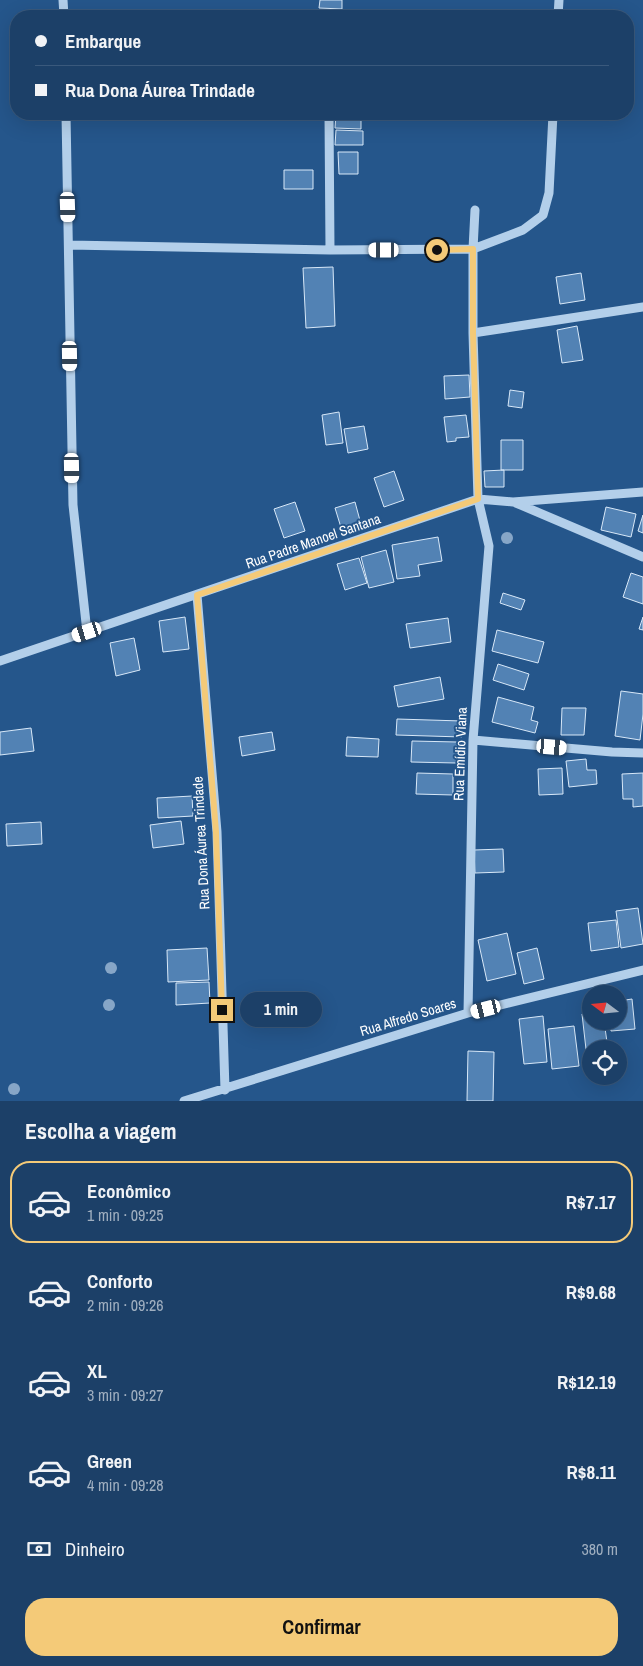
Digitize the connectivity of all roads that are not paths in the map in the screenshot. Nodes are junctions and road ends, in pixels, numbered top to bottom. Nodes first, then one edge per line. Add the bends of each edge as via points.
1 (66, 120) edge
2 (329, 120) edge
3 (553, 120) edge
4 (475, 210) dead end
5 (69, 245) junction
6 (473, 249) junction
7 (330, 250) junction
8 (643, 307) edge
9 (473, 333) junction
10 (643, 492) edge
11 (478, 499) junction
12 (513, 502) junction
13 (643, 557) edge
14 (197, 595) junction
15 (87, 632) junction
16 (0, 661) edge
17 (473, 740) junction
18 (643, 753) edge
19 (643, 970) edge
20 (468, 1013) junction
21 (225, 1090) junction
22 (184, 1101) edge

1 - 5 street
2 - 7 street
3 - 6 street via 549,193 543,215 523,230
4 - 6 street, Rua Emídio Viana
5 - 7 street
5 - 15 street via 73,505
6 - 7 street
6 - 9 street, Rua Emídio Viana
8 - 9 street
9 - 11 street, Rua Emídio Viana
10 - 12 street, Rua Padre Manoel Santana
11 - 12 street, Rua Padre Manoel Santana
11 - 14 street, Rua Padre Manoel Santana
11 - 17 street, Rua Emídio Viana via 489,546
12 - 13 street
14 - 15 street, Rua Padre Manoel Santana
14 - 21 street, Rua Dona Áurea Trindade via 216,832
15 - 16 street, Rua Padre Manoel Santana
17 - 18 street
17 - 20 street, Rua Emídio Viana
19 - 20 street, Rua Alfredo Soares
20 - 21 street, Rua Alfredo Soares
21 - 22 street, Rua Alfredo Soares

